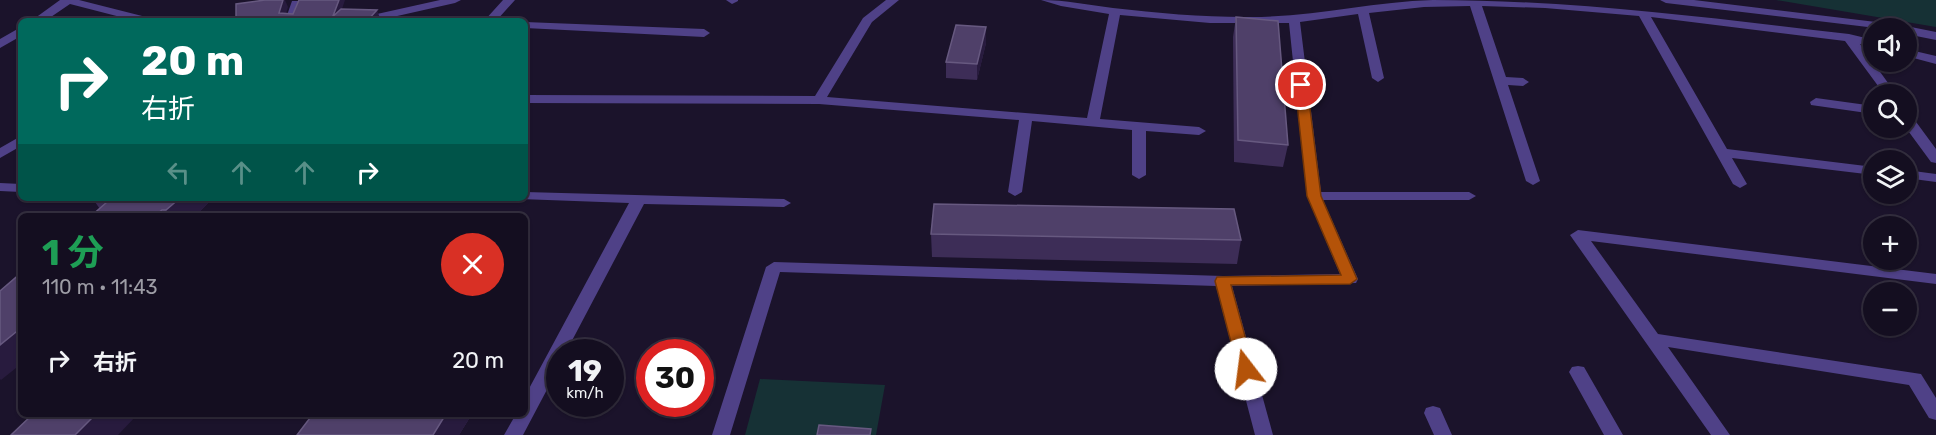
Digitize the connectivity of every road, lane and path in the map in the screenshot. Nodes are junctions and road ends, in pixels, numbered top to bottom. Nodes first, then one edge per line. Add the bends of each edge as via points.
1 (68, 0) edge
2 (455, 0) edge
3 (509, 0) edge
4 (893, 0) edge
5 (1047, 0) edge
6 (1158, 0) edge
7 (1666, 0) edge
8 (296, 3) edge
9 (1475, 3) junction
10 (1586, 3) edge
11 (1359, 9) junction
12 (1115, 12) junction
13 (1643, 14) junction
14 (1154, 15) junction
15 (41, 18) edge
16 (138, 18) edge
17 (292, 18) edge
18 (373, 18) edge
19 (493, 18) edge
20 (1294, 19) junction
21 (1863, 23) edge
22 (528, 25) edge
23 (1917, 32) edge
24 (18, 33) edge
25 (704, 33) dead end
26 (1936, 36) edge
27 (1849, 38) junction
28 (1863, 41) edge
29 (0, 44) edge
30 (1917, 55) edge
31 (1936, 60) edge
32 (1378, 78) dead end
33 (1500, 81) junction
34 (1523, 82) dead end
35 (1883, 84) edge
36 (528, 99) edge
37 (819, 100) junction
38 (1816, 102) dead end
39 (1863, 108) edge
40 (1026, 116) junction
41 (1093, 122) junction
42 (1139, 126) junction
43 (1199, 130) dead end
44 (1917, 133) edge
45 (18, 142) edge
46 (1723, 153) junction
47 (0, 154) edge
48 (1936, 159) edge
49 (1863, 170) edge
50 (1139, 175) dead end
51 (1917, 175) edge
52 (1936, 178) edge
53 (1533, 181) dead end
54 (1740, 184) dead end
55 (0, 187) edge
56 (18, 188) edge
57 (1015, 192) dead end
58 (528, 196) edge
59 (1314, 196) junction
60 (1468, 196) dead end
61 (639, 199) junction
62 (784, 203) dead end
63 (1936, 279) edge
64 (1223, 281) junction
65 (1652, 339) junction
66 (1578, 372) dead end
67 (528, 408) edge
68 (1433, 413) dead end
69 (1936, 413) edge
70 (523, 417) edge
71 (513, 435) edge
72 (721, 435) edge
73 (1264, 435) edge
74 (1443, 435) edge
75 (1614, 435) edge
76 (1721, 435) edge

1 - 15 street
1 - 16 street
2 - 18 street
3 - 19 street
4 - 37 street via 867,20
5 - 12 street
6 - 14 street
7 - 21 street
8 - 17 street
9 - 10 street
9 - 11 street
9 - 33 street
10 - 13 street
11 - 20 street
11 - 32 street via 1365,15
12 - 14 street
12 - 41 street
13 - 27 street
13 - 46 street
14 - 20 street via 1226,22
20 - 59 street
22 - 25 street
23 - 26 street
24 - 29 street
27 - 28 street
27 - 35 street
30 - 31 street
33 - 34 street
33 - 53 street
36 - 37 street
37 - 40 street
38 - 39 street
40 - 41 street
40 - 57 street
41 - 42 street
42 - 43 street
42 - 50 street
44 - 48 street
45 - 47 street
46 - 49 street
46 - 54 street
51 - 52 street
55 - 56 street
58 - 61 street
59 - 60 street
59 - 64 street via 1350,279
61 - 62 street
61 - 67 street
63 - 65 street via 1578,235
64 - 72 street via 774,267
64 - 73 street
65 - 69 street via 1915,379
65 - 76 street
66 - 75 street
68 - 74 street
70 - 71 street

